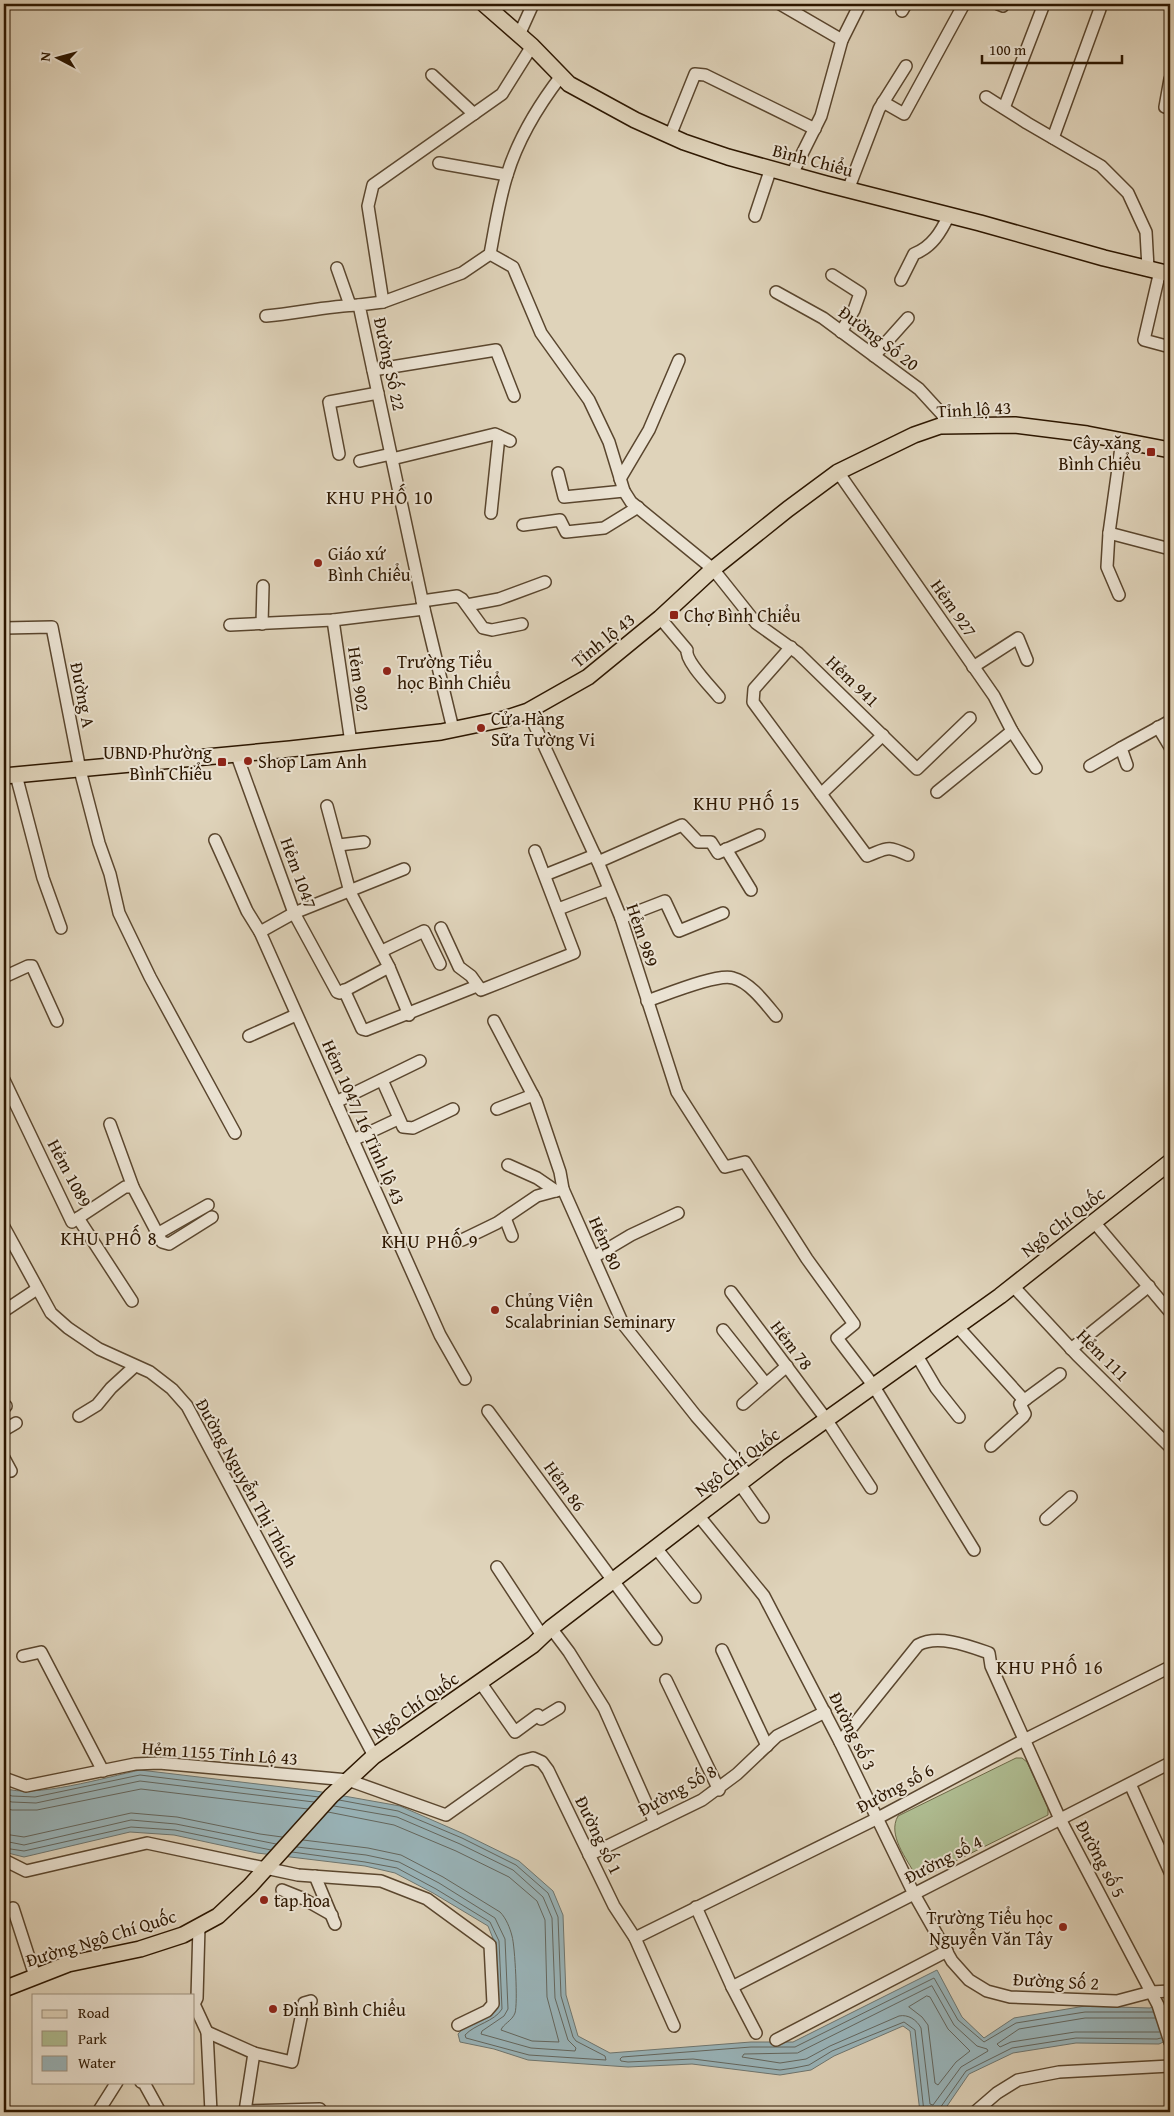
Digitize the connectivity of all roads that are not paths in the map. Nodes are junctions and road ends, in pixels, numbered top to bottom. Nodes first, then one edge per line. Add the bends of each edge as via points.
1 (484, 4) edge
2 (533, 4) edge
3 (780, 4) edge
4 (860, 4) edge
5 (964, 4) edge
6 (1044, 4) edge
7 (794, 7) edge
8 (1100, 9) dead end
9 (519, 34) junction
10 (842, 40) junction
11 (532, 46) junction
12 (906, 66) dead end
13 (432, 75) dead end
14 (561, 76) junction
15 (1170, 79) edge
16 (986, 97) dead end
17 (883, 102) junction
18 (1004, 108) junction
19 (1170, 109) edge
20 (474, 114) junction
21 (814, 129) junction
22 (670, 136) junction
23 (1053, 138) junction
24 (439, 163) dead end
25 (771, 168) junction
26 (792, 174) junction
27 (507, 175) junction
28 (848, 190) junction
29 (949, 215) junction
30 (755, 216) dead end
31 (490, 254) junction
32 (338, 268) dead end
33 (1159, 271) edge
34 (832, 275) dead end
35 (902, 280) dead end
36 (776, 292) dead end
37 (382, 302) junction
38 (355, 305) junction
39 (266, 316) dead end
40 (908, 318) dead end
41 (841, 332) junction
42 (1170, 347) edge
43 (874, 356) junction
44 (680, 360) dead end
45 (373, 370) junction
46 (378, 393) junction
47 (514, 396) dead end
48 (952, 425) junction
49 (499, 436) junction
50 (1122, 440) junction
51 (510, 441) dead end
52 (1170, 450) edge
53 (338, 454) dead end
54 (391, 456) junction
55 (360, 461) dead end
56 (838, 472) junction
57 (558, 473) dead end
58 (620, 479) junction
59 (624, 491) junction
60 (638, 507) junction
61 (491, 513) dead end
62 (523, 525) dead end
63 (1109, 533) junction
64 (1170, 548) edge
65 (713, 569) junction
66 (545, 582) dead end
67 (263, 586) dead end
68 (1119, 595) dead end
69 (423, 605) junction
70 (466, 605) junction
71 (660, 618) junction
72 (333, 620) junction
73 (262, 624) junction
74 (522, 624) dead end
75 (230, 625) dead end
76 (4, 628) edge
77 (791, 647) junction
78 (1027, 660) dead end
79 (973, 667) junction
80 (719, 697) dead end
81 (528, 711) junction
82 (970, 718) dead end
83 (1170, 720) edge
84 (1158, 727) junction
85 (453, 729) junction
86 (1012, 731) junction
87 (883, 735) junction
88 (351, 742) junction
89 (1170, 747) edge
90 (1121, 748) junction
91 (236, 753) junction
92 (1127, 765) dead end
93 (1090, 766) dead end
94 (1036, 768) dead end
95 (80, 770) junction
96 (10, 776) edge
97 (937, 792) dead end
98 (821, 794) junction
99 (328, 806) dead end
100 (759, 835) dead end
101 (215, 840) dead end
102 (364, 842) dead end
103 (339, 845) junction
104 (726, 849) junction
105 (535, 851) dead end
106 (908, 855) dead end
107 (596, 858) junction
108 (404, 869) dead end
109 (545, 875) junction
110 (608, 890) junction
111 (751, 890) dead end
112 (350, 892) junction
113 (558, 907) junction
114 (294, 913) junction
115 (723, 913) dead end
116 (620, 918) junction
117 (61, 928) dead end
118 (441, 928) dead end
119 (260, 932) junction
120 (382, 951) junction
121 (440, 964) dead end
122 (389, 967) junction
123 (4, 976) edge
124 (477, 986) junction
125 (344, 990) junction
126 (647, 1001) junction
127 (296, 1015) junction
128 (408, 1015) junction
129 (776, 1016) dead end
130 (57, 1021) dead end
131 (494, 1021) dead end
132 (249, 1036) dead end
133 (420, 1061) dead end
134 (4, 1080) edge
135 (382, 1080) junction
136 (532, 1095) junction
137 (336, 1102) junction
138 (453, 1109) dead end
139 (497, 1109) dead end
140 (398, 1119) junction
141 (110, 1124) dead end
142 (235, 1132) dead end
143 (353, 1140) junction
144 (1170, 1162) edge
145 (508, 1165) dead end
146 (133, 1188) junction
147 (559, 1190) junction
148 (208, 1205) dead end
149 (678, 1212) dead end
150 (212, 1217) dead end
151 (78, 1218) junction
152 (505, 1218) junction
153 (1094, 1222) junction
154 (4, 1227) edge
155 (157, 1234) junction
156 (512, 1236) dead end
157 (462, 1240) dead end
158 (594, 1256) junction
159 (1013, 1286) junction
160 (1148, 1286) junction
161 (37, 1289) junction
162 (731, 1292) dead end
163 (132, 1301) dead end
164 (4, 1310) edge
165 (1170, 1312) edge
166 (957, 1326) junction
167 (723, 1330) dead end
168 (1071, 1349) junction
169 (916, 1354) junction
170 (135, 1366) junction
171 (787, 1366) junction
172 (1060, 1374) dead end
173 (465, 1379) dead end
174 (766, 1384) junction
175 (874, 1385) junction
176 (1026, 1398) junction
177 (742, 1404) dead end
178 (488, 1411) dead end
179 (79, 1416) dead end
180 (959, 1417) dead end
181 (826, 1419) junction
182 (16, 1423) dead end
183 (4, 1430) edge
184 (991, 1446) dead end
185 (1170, 1446) edge
186 (4, 1458) edge
187 (11, 1470) dead end
188 (744, 1480) junction
189 (871, 1488) dead end
190 (1072, 1497) dead end
191 (698, 1516) junction
192 (763, 1517) dead end
193 (1046, 1519) dead end
194 (656, 1548) junction
195 (974, 1550) dead end
196 (497, 1567) dead end
197 (613, 1581) junction
198 (695, 1597) dead end
199 (547, 1632) junction
200 (656, 1640) dead end
201 (722, 1650) dead end
202 (23, 1656) dead end
203 (1170, 1666) edge
204 (666, 1680) dead end
205 (480, 1682) junction
206 (558, 1708) dead end
207 (825, 1712) junction
208 (1023, 1741) junction
209 (840, 1742) junction
210 (767, 1746) junction
211 (374, 1756) junction
212 (1170, 1763) edge
213 (103, 1771) junction
214 (4, 1778) edge
215 (348, 1780) junction
216 (1130, 1784) junction
217 (719, 1790) junction
218 (331, 1796) joint
219 (446, 1815) joint
220 (876, 1819) junction
221 (1060, 1819) junction
222 (655, 1823) junction
223 (589, 1855) junction
224 (4, 1860) edge
225 (270, 1865) junction
226 (1170, 1872) edge
227 (315, 1876) junction
228 (282, 1890) dead end
229 (914, 1894) junction
230 (696, 1907) junction
231 (13, 1908) dead end
232 (199, 1926) junction
233 (635, 1938) junction
234 (949, 1956) junction
235 (35, 1976) junction
236 (732, 1987) junction
237 (4, 1989) edge
238 (1170, 1991) edge
239 (1151, 1992) junction
240 (311, 2001) dead end
241 (195, 2002) edge
242 (195, 2006) edge
243 (458, 2025) dead end
244 (674, 2026) dead end
245 (207, 2032) junction
246 (756, 2033) dead end
247 (776, 2040) dead end
248 (1170, 2042) edge
249 (254, 2053) junction
250 (1170, 2066) edge
251 (116, 2084) edge
252 (145, 2084) edge
253 (320, 2109) dead end
254 (98, 2112) edge
255 (160, 2112) edge
256 (211, 2112) edge
257 (975, 2112) edge

1 - 9 main road, Bình Chiểu
2 - 9 street
3 - 7 street
4 - 10 street
5 - 17 street via 904,114
6 - 18 street
7 - 10 street
8 - 23 street
9 - 11 main road, Bình Chiểu
10 - 21 street via 821,116
11 - 14 main road, Bình Chiểu
11 - 20 street via 502,94
12 - 17 street
13 - 20 street
14 - 22 main road, Bình Chiểu via 569,84
14 - 27 street via 526,129
15 - 19 street via 1165,107
16 - 18 street
17 - 28 street
18 - 23 street
20 - 37 street via 373,185 368,206
21 - 22 street via 705,75 695,74
21 - 26 street
22 - 25 main road, Bình Chiểu via 698,148
23 - 33 street via 1100,166 1128,192
24 - 27 street
25 - 26 main road, Bình Chiểu
25 - 30 street
26 - 28 main road, Bình Chiểu
27 - 31 street
28 - 29 main road, Bình Chiểu
29 - 33 main road, Bình Chiểu
29 - 35 street via 942,232 922,251 914,254
31 - 37 street, Đường Số 22 via 462,273
31 - 58 street via 513,267 541,333 589,400 609,442
32 - 38 street
33 - 42 street via 1144,340
34 - 41 street via 860,293
36 - 41 street, Đường Số 20
37 - 38 street, Đường Số 22
38 - 39 street
38 - 45 street, Đường Số 22
40 - 43 street
41 - 43 street, Đường Số 20
43 - 48 street, Đường Số 20 via 919,390
44 - 58 street via 649,430
45 - 46 street, Đường Số 22
45 - 47 street via 496,350
46 - 53 street via 329,402
46 - 54 street, Đường Số 22
48 - 50 main road, Tỉnh lộ 43 via 1015,424
48 - 56 main road, Tỉnh lộ 43 via 914,435
49 - 51 street
49 - 54 street via 495,434
49 - 61 street
50 - 52 main road, Tỉnh lộ 43
50 - 63 street
54 - 55 street
54 - 69 street, Đường Số 22
56 - 65 main road, Tỉnh lộ 43
56 - 79 street, Hẻm 927
57 - 59 street via 564,497
58 - 59 street
59 - 60 street, Hẻm 941
60 - 62 street via 604,528 566,532 560,520
60 - 65 street, Hẻm 941
63 - 64 street
63 - 68 street via 1107,567
65 - 71 main road, Tỉnh lộ 43
65 - 77 street, Hẻm 941 via 756,623
66 - 70 street via 499,599
67 - 73 street
69 - 70 street via 457,596
69 - 72 street
69 - 85 street, Đường Số 22
70 - 74 street via 486,629
71 - 80 street
71 - 81 main road, Tỉnh lộ 43 via 588,677
72 - 73 street
72 - 88 street, Hẻm 902
73 - 75 street
76 - 95 street, Đường A via 52,627
77 - 87 street, Hẻm 941
77 - 98 street via 754,689 753,702
78 - 79 street via 1018,638
79 - 86 street, Hẻm 927 via 994,696
81 - 85 main road, Tỉnh lộ 43
81 - 107 street, Hẻm 989
82 - 87 street, Hẻm 941 via 918,769
83 - 84 street
84 - 89 street
84 - 90 street
85 - 88 main road, Tỉnh lộ 43
86 - 94 street, Hẻm 927
86 - 97 street
87 - 98 street
88 - 91 main road, Tỉnh lộ 43
90 - 92 street
90 - 93 street
91 - 95 main road, Tỉnh lộ 43
91 - 114 street, Hẻm 1047
95 - 96 main road, Tỉnh lộ 43
95 - 142 street, Đường A via 119,913 150,977
96 - 117 street
98 - 106 street via 867,856 883,848
99 - 103 street
100 - 104 street
101 - 119 street, Hẻm 1047/16 Tỉnh lộ 43
102 - 103 street
103 - 112 street
104 - 107 street via 718,853 711,842 698,842 682,825
104 - 111 street
105 - 109 street
107 - 109 street
107 - 110 street, Hẻm 989
108 - 112 street
109 - 113 street
110 - 113 street
110 - 116 street, Hẻm 989
112 - 114 street
112 - 120 street
113 - 124 street, Hẻm 1047 via 574,952 481,990
114 - 119 street
114 - 125 street, Hẻm 1047 via 336,991
115 - 116 street via 679,930 665,901
116 - 126 street, Hẻm 989
118 - 124 street via 459,967
119 - 127 street, Hẻm 1047/16 Tỉnh lộ 43
120 - 121 street via 424,931
120 - 122 street
122 - 125 street
122 - 128 street
123 - 130 street via 32,966
124 - 128 street, Hẻm 1047
125 - 128 street, Hẻm 1047 via 364,1030
126 - 129 street via 717,978 733,978 754,990
126 - 175 street, Hẻm 989 via 677,1092 725,1167 745,1162 854,1324 837,1338
127 - 132 street
127 - 137 street, Hẻm 1047/16 Tỉnh lộ 43
131 - 136 street, Hẻm 80
133 - 135 street
134 - 151 street, Hẻm 1089 via 72,1222
135 - 137 street
135 - 140 street
136 - 139 street
136 - 147 street, Hẻm 80 via 560,1172
137 - 143 street, Hẻm 1047/16 Tỉnh lộ 43
138 - 140 street via 408,1129
140 - 143 street
141 - 146 street
143 - 173 street, Hẻm 1047/16 Tỉnh lộ 43 via 440,1335
144 - 153 main road, Ngô Chí Quốc
145 - 147 street
146 - 151 street, Hẻm 1089 via 125,1187
146 - 155 street
147 - 152 street via 537,1196
147 - 158 street, Hẻm 80
148 - 155 street
149 - 158 street
150 - 155 street via 169,1244 162,1242
151 - 163 street
152 - 156 street
152 - 157 street
153 - 159 main road, Ngô Chí Quốc
153 - 160 street
154 - 161 street, Đường Nguyễn Thị Thích
158 - 188 street, Hẻm 80 via 622,1324
159 - 166 main road, Ngô Chí Quốc
159 - 168 street, Hẻm 111
160 - 165 street
160 - 168 street
161 - 164 street
161 - 170 street, Đường Nguyễn Thị Thích via 51,1313 68,1328 99,1349
162 - 171 street, Hẻm 78
166 - 169 main road, Ngô Chí Quốc
166 - 176 street via 1022,1398
167 - 174 street
168 - 185 street, Hẻm 111
169 - 175 main road, Ngô Chí Quốc
169 - 180 street via 936,1388
170 - 179 street via 97,1405
170 - 211 street, Đường Nguyễn Thị Thích via 150,1372 187,1406
171 - 174 street
171 - 181 street, Hẻm 78
172 - 176 street
174 - 177 street
175 - 181 main road, Ngô Chí Quốc
175 - 195 street
176 - 184 street via 1020,1404 1025,1414 1023,1417
178 - 197 street, Hẻm 86
181 - 188 main road, Ngô Chí Quốc
181 - 189 street, Hẻm 78
182 - 183 street
186 - 187 street
188 - 191 main road, Ngô Chí Quốc
188 - 192 street, Hẻm 80
190 - 193 street
191 - 194 main road, Ngô Chí Quốc
191 - 207 street, Đường số 3 via 764,1596
194 - 197 main road, Ngô Chí Quốc
194 - 198 street
196 - 199 street
197 - 199 main road, Ngô Chí Quốc
197 - 200 street, Hẻm 86
199 - 205 main road, Ngô Chí Quốc
199 - 222 street via 569,1652 604,1708
201 - 210 street
202 - 213 street via 41,1652
203 - 208 street, Đường số 6
204 - 217 street
205 - 206 street via 515,1732 538,1715 542,1719
205 - 211 main road, Ngô Chí Quốc
207 - 209 street, Đường số 3
207 - 210 street, Đường Số 8 via 792,1727
208 - 209 street, Đường số 5 via 991,1666 989,1654 933,1640 918,1645
208 - 220 street, Đường số 6
208 - 221 street, Đường số 5
209 - 220 street, Đường số 3
210 - 217 street, Đường Số 8
211 - 215 main road, Ngô Chí Quốc
212 - 216 street, Đường số 4
213 - 214 street, Hẻm 1155 Tỉnh Lộ 43 via 26,1786
213 - 215 street, Hẻm 1155 Tỉnh Lộ 43 via 135,1764 159,1764
215 - 218 main road, Ngô Chí Quốc
215 - 219 street, Hẻm 1155 Tỉnh Lộ 43
216 - 221 street, Đường số 4
216 - 226 street
217 - 222 street, Đường Số 8
218 - 225 main road, Đường Ngô Chí Quốc
219 - 223 street, Đường số 1 via 522,1761 533,1758 548,1770
220 - 229 street, Đường số 3
220 - 230 street, Đường số 6
221 - 229 street, Đường số 4
221 - 239 street, Đường số 5
222 - 223 street, Đường Số 8
223 - 233 street, Đường số 1 via 614,1906
224 - 225 street via 26,1871 146,1843
225 - 227 street
225 - 232 main road, Đường Ngô Chí Quốc via 218,1916
227 - 228 street via 334,1919 302,1898
227 - 243 street via 382,1881 426,1899 490,1945 493,2004 487,2011
229 - 234 street, Đường số 3
229 - 236 street, Đường số 4
230 - 233 street, Đường số 6
230 - 236 street
231 - 235 street
232 - 235 main road, Đường Ngô Chí Quốc via 140,1950 68,1964
232 - 241 street
233 - 244 street, Đường số 1
234 - 239 street, Đường Số 2 via 969,1980 988,1991 1010,1997 1117,2001
234 - 247 street
235 - 237 main road, Đường Ngô Chí Quốc
236 - 246 street
238 - 239 street, Đường Số 2
239 - 248 street, Đường số 5
240 - 249 street via 304,2003 292,2062
242 - 245 street
245 - 249 street
245 - 256 street
249 - 253 street via 245,2111
250 - 257 street via 1059,2072 1018,2080
251 - 254 street
252 - 255 street

